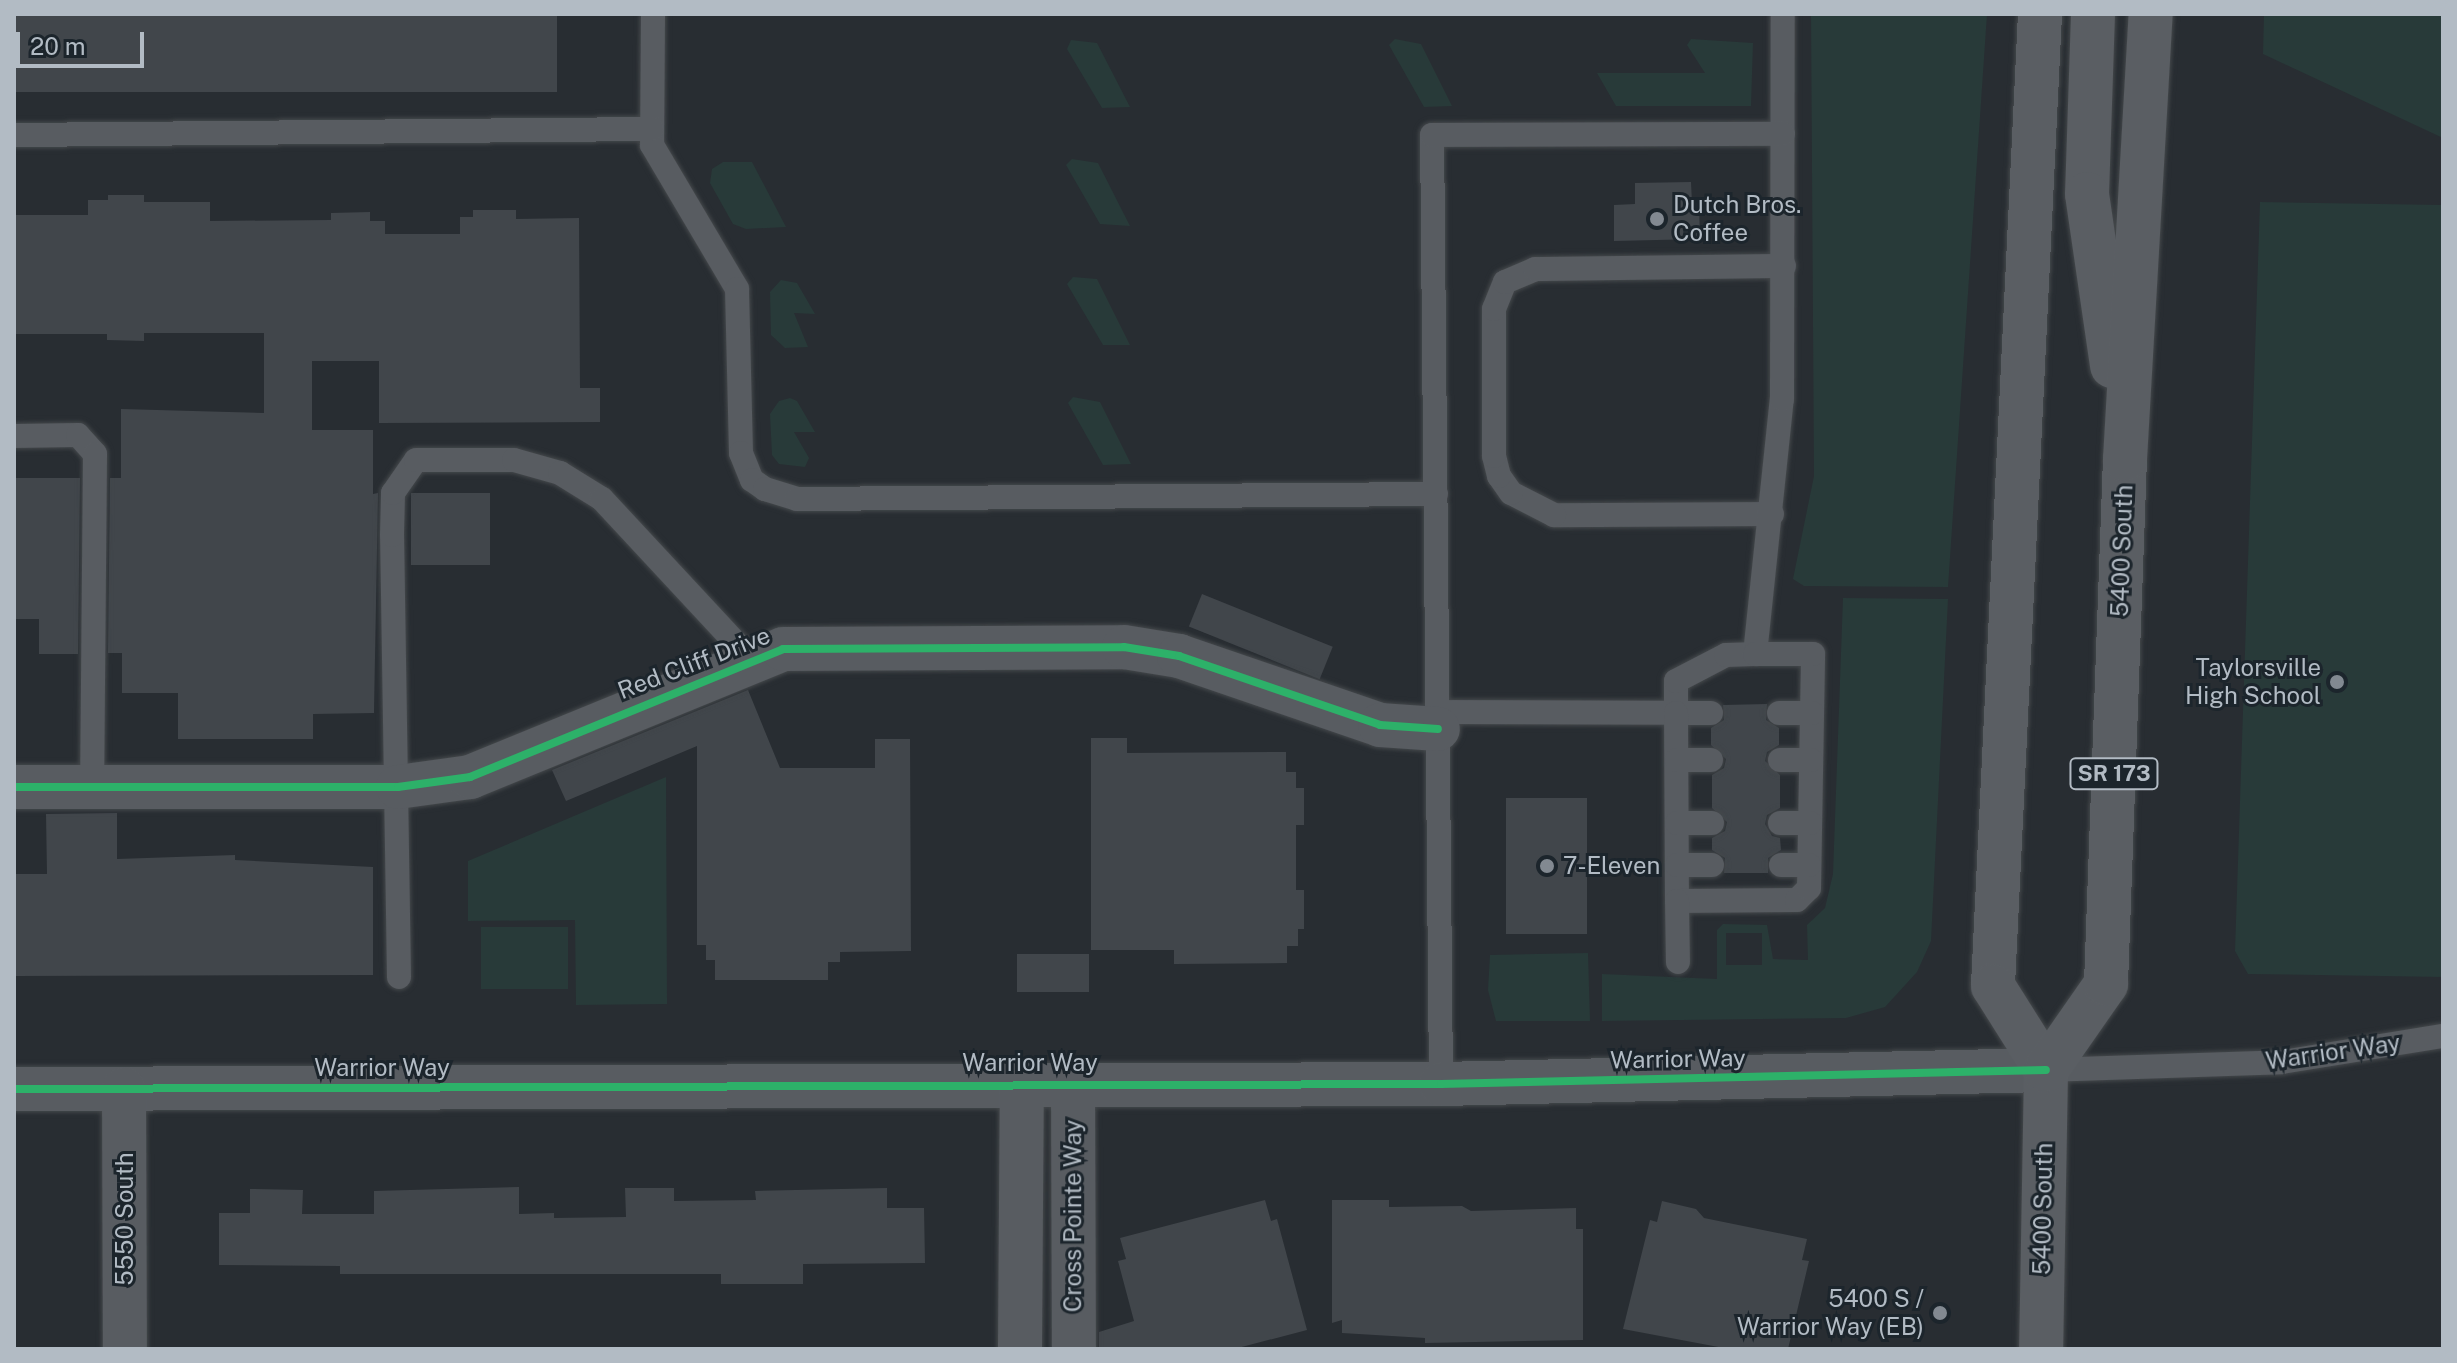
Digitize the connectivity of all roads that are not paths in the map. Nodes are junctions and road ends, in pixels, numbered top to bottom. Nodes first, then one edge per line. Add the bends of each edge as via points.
1 (653, 14) edge
2 (1783, 14) edge
3 (2040, 14) edge
4 (2093, 14) edge
5 (2151, 14) edge
6 (652, 129) junction
7 (1783, 134) junction
8 (14, 135) edge
9 (1784, 266) junction
10 (14, 436) edge
11 (2125, 459) junction
12 (1436, 494) junction
13 (1772, 514) junction
14 (1755, 654) junction
15 (750, 658) junction
16 (1676, 713) junction
17 (1711, 713) dead end
18 (1779, 713) dead end
19 (1812, 713) junction
20 (1438, 720) junction
21 (1677, 760) junction
22 (1711, 760) dead end
23 (1780, 760) dead end
24 (1811, 760) junction
25 (14, 787) edge
26 (92, 787) junction
27 (398, 787) junction
28 (1677, 823) junction
29 (1712, 823) dead end
30 (1780, 823) dead end
31 (1810, 823) junction
32 (1677, 865) junction
33 (1712, 865) dead end
34 (1781, 865) dead end
35 (1809, 865) junction
36 (1677, 901) junction
37 (1678, 962) dead end
38 (399, 977) dead end
39 (2443, 1036) edge
40 (2046, 1070) junction
41 (1022, 1083) junction
42 (1073, 1083) junction
43 (1441, 1084) junction
44 (14, 1089) edge
45 (124, 1089) junction
46 (125, 1349) edge
47 (1020, 1349) edge
48 (1074, 1349) edge
49 (2041, 1349) edge

1 - 6 lane
2 - 7 lane
3 - 40 main road via 1993,986
4 - 11 main road via 2087,194
5 - 11 main road, 5400 South / SR 173
6 - 8 lane
6 - 12 lane via 656,155 737,289 741,453 752,480 781,497
7 - 9 lane
7 - 12 lane via 1432,135
9 - 13 lane via 1782,399
9 - 13 lane via 1535,269 1505,282 1494,309 1494,456 1511,493 1554,515
10 - 26 lane via 78,435 95,454
11 - 40 main road, 5400 South / SR 173 via 2106,984
12 - 20 lane
13 - 14 lane
14 - 16 lane via 1726,655 1676,681
14 - 19 lane via 1813,654
15 - 20 street, Red Cliff Drive via 783,649 1124,647 1179,656 1380,725
15 - 27 street, Red Cliff Drive via 470,777
15 - 27 lane via 602,499 560,473 514,460 416,460 393,493
16 - 17 lane
16 - 20 lane
16 - 21 lane
18 - 19 lane
19 - 24 lane
20 - 43 lane
21 - 22 lane
21 - 28 lane
23 - 24 lane
24 - 31 lane
25 - 26 street, Red Cliff Drive
26 - 27 street, Red Cliff Drive
27 - 38 lane
28 - 29 lane
28 - 32 lane
30 - 31 lane
31 - 35 lane
32 - 33 lane
32 - 36 lane
34 - 35 lane
35 - 36 lane via 1809,888 1797,900
36 - 37 lane
39 - 40 lane, Warrior Way via 2282,1062
40 - 43 street, Warrior Way
40 - 49 main road, 5400 South
41 - 42 street, Warrior Way
41 - 45 street, Warrior Way
41 - 47 street
42 - 43 street, Warrior Way
42 - 48 street, Cross Pointe Way
44 - 45 street, Warrior Way
45 - 46 street, 5550 South

